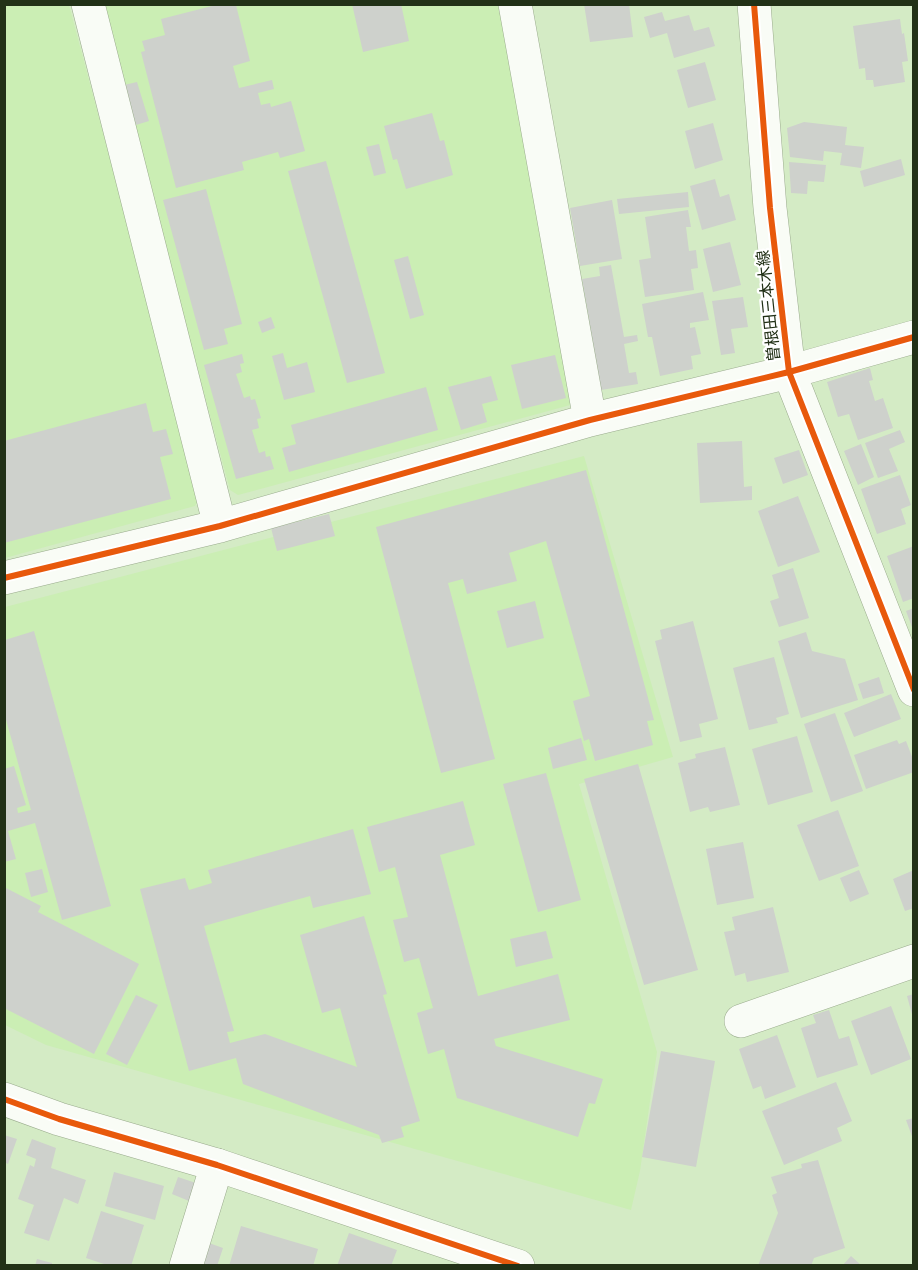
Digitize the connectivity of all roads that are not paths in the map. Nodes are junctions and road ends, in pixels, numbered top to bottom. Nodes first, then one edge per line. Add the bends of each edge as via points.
1 (88, 4) edge
2 (515, 4) edge
3 (753, 4) edge
4 (914, 337) edge
5 (789, 372) junction
6 (590, 420) junction
7 (220, 526) junction
8 (4, 578) edge
9 (914, 690) edge
10 (914, 961) edge
11 (741, 1021) dead end
12 (4, 1099) edge
13 (217, 1165) junction
14 (186, 1266) edge
15 (518, 1266) edge

1 - 7 street
2 - 6 street
3 - 5 street, 曽根田三本木線
4 - 5 street
5 - 6 street
5 - 9 street, 曽根田三本木線
6 - 7 street
7 - 8 street
10 - 11 street
12 - 13 street
13 - 14 street
13 - 15 street

